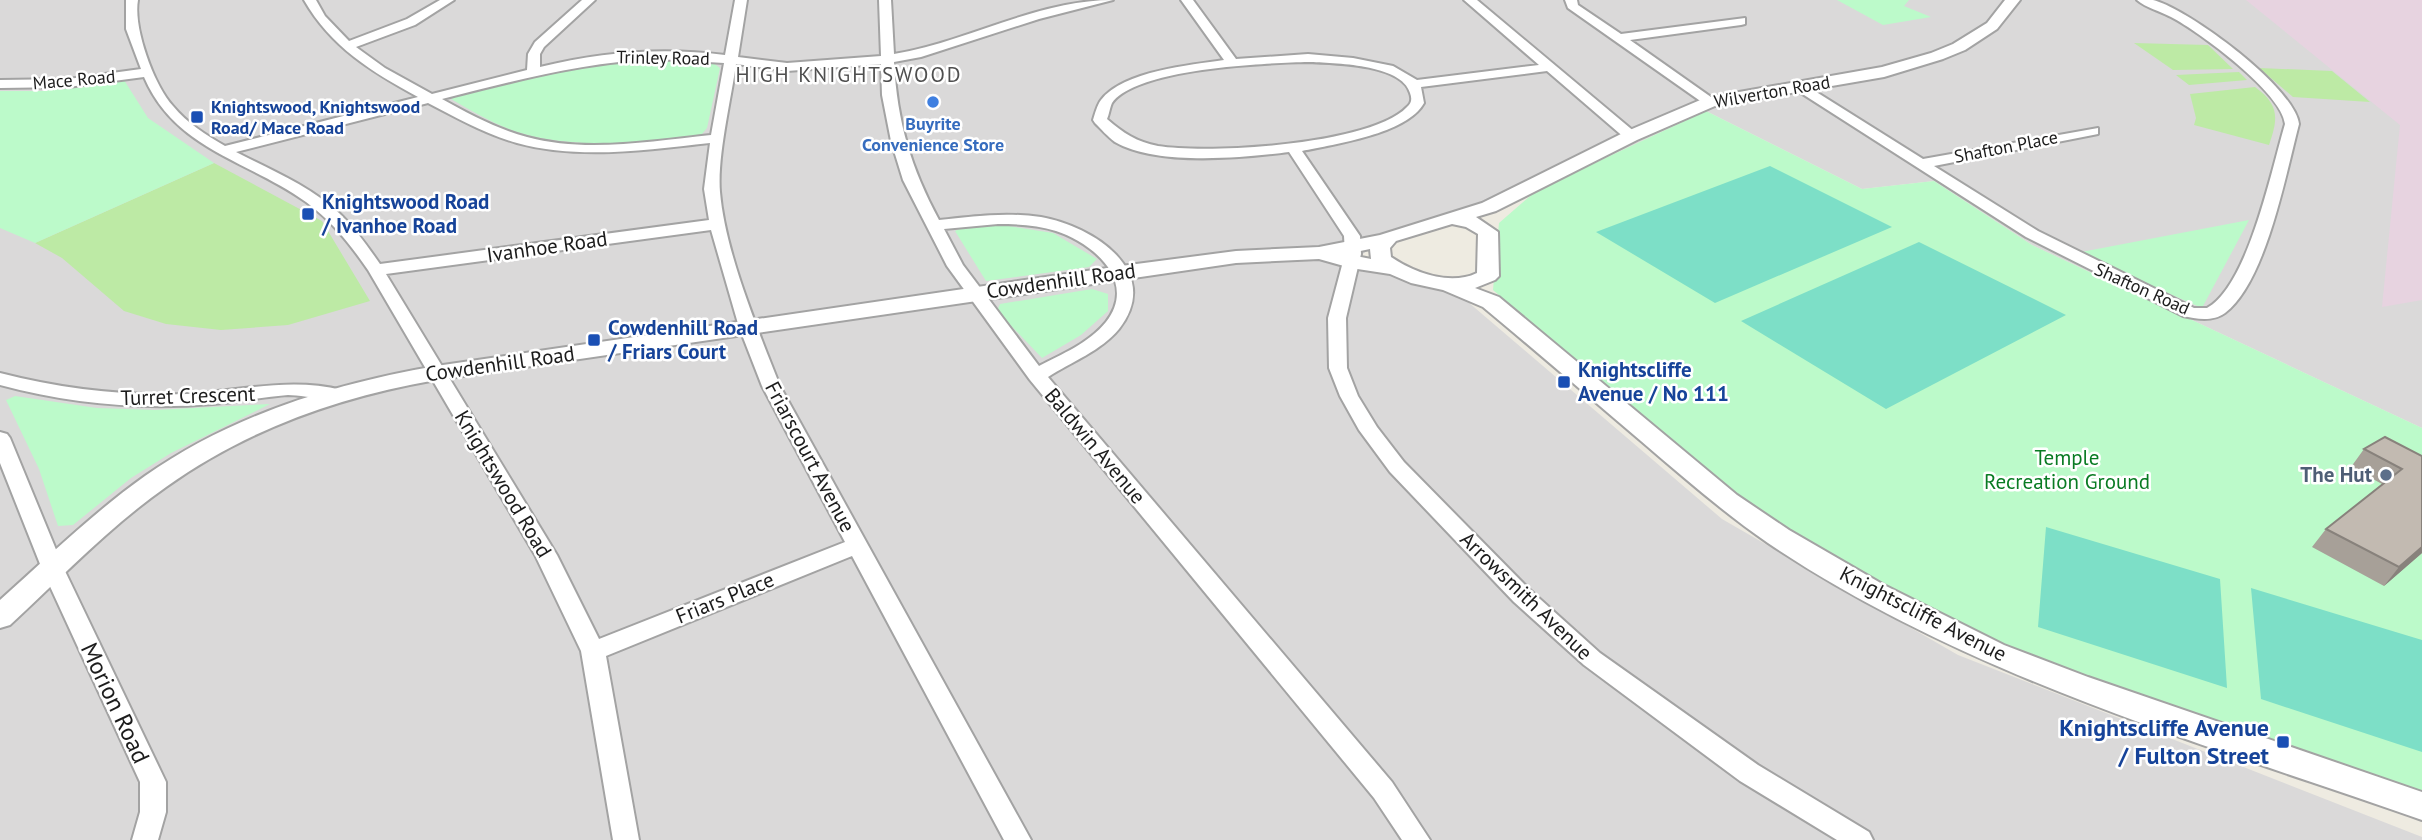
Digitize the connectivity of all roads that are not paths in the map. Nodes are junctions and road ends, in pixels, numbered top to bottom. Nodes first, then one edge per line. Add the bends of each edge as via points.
1 (132, 0) edge
2 (310, 0) edge
3 (448, 0) edge
4 (589, 0) edge
5 (741, 0) edge
6 (885, 0) edge
7 (1031, 0) edge
8 (1107, 0) edge
9 (1187, 0) edge
10 (1470, 0) edge
11 (1571, 0) edge
12 (2013, 0) edge
13 (2143, 0) edge
14 (1036, 16) junction
15 (1741, 21) dead end
16 (1621, 38) junction
17 (348, 46) junction
18 (887, 60) junction
19 (730, 61) junction
20 (1232, 62) junction
21 (1550, 67) junction
22 (533, 71) junction
23 (149, 72) junction
24 (0, 84) edge
25 (1414, 84) junction
26 (1797, 86) junction
27 (429, 97) junction
28 (1711, 102) junction
29 (2092, 131) dead end
30 (1631, 135) junction
31 (718, 138) junction
32 (1294, 149) junction
33 (221, 151) junction
34 (1920, 164) junction
35 (1489, 207) junction
36 (1451, 218) junction
37 (717, 224) junction
38 (932, 226) junction
39 (1484, 229) junction
40 (1385, 240) junction
41 (1353, 254) junction
42 (1391, 268) junction
43 (376, 270) junction
44 (1121, 272) junction
45 (1451, 286) joint
46 (1485, 292) junction
47 (975, 294) junction
48 (748, 327) junction
49 (436, 373) junction
50 (1037, 376) junction
51 (0, 379) edge
52 (335, 394) junction
53 (0, 438) edge
54 (858, 545) junction
55 (53, 569) junction
56 (0, 617) edge
57 (593, 651) junction
58 (2422, 806) edge
59 (145, 840) edge
60 (626, 840) edge
61 (1018, 840) edge
62 (1417, 840) edge
63 (1860, 840) edge

1 - 23 street, Knightswood Road via 131,27
2 - 17 street via 318,16
3 - 17 street via 411,22
4 - 22 street via 540,44
5 - 19 street, Friarscourt Avenue
6 - 18 street, Baldwin Avenue
7 - 14 street
8 - 14 street, Trinley Road
9 - 20 street
10 - 21 street
11 - 16 street via 1572,6
12 - 26 street, Wilverton Road via 1992,26 1959,47 1884,72
13 - 34 street, Shafton Road via 2214,39 2279,95 2291,114 2292,124 2247,267 2219,309 2209,314 2189,312 2114,277 2032,234
14 - 18 street, Trinley Road via 947,46
15 - 16 street
16 - 28 street
17 - 27 street via 379,71
18 - 19 street, Trinley Road via 808,67
18 - 38 street, Baldwin Avenue via 888,95 898,141
19 - 22 street, Trinley Road via 634,55
19 - 31 street, Friarscourt Avenue
20 - 25 street via 1358,61 1394,72
20 - 32 street via 1173,72 1122,89 1102,106 1100,120 1110,133 1150,148 1228,154
21 - 25 street
21 - 30 street
22 - 27 street, Trinley Road
23 - 24 street, Mace Road via 68,83
23 - 33 street, Knightswood Road via 169,109
25 - 32 street via 1419,98 1416,106 1395,122 1342,140
26 - 28 street, Wilverton Road
26 - 34 street, Shafton Road
27 - 31 street via 495,132 550,146 618,148
27 - 33 street, Trinley Road
28 - 30 street, Wilverton Road
29 - 34 street, Shafton Place
30 - 35 street, Wilverton Road
31 - 37 street, Friarscourt Avenue via 712,188
32 - 41 street via 1352,236
33 - 43 street, Knightswood Road via 279,179 330,212
35 - 36 street, Wilverton Road
35 - 39 street
36 - 39 street
36 - 40 street, Wilverton Road
37 - 43 street, Ivanhoe Road
37 - 48 street, Friarscourt Avenue
38 - 44 street via 1012,219 1060,227 1095,243
38 - 47 street, Baldwin Avenue
39 - 46 street via 1488,236
40 - 41 street, Cowdenhill Road
40 - 42 street via 1379,254
41 - 42 street, Cowdenhill Road
41 - 44 street, Cowdenhill Road via 1236,257
41 - 63 street, Arrowsmith Avenue via 1337,318 1338,368 1369,430 1398,467 1522,596 1591,659 1749,773
42 - 45 street, Cowdenhill Road
43 - 49 street, Knightswood Road
44 - 47 street, Cowdenhill Road
44 - 50 street via 1125,293 1121,312 1110,329
45 - 46 street, Knightscliffe Avenue
46 - 58 street, Knightscliffe Avenue via 1728,501 1779,537 1874,592 1993,653 2097,694
47 - 48 street, Cowdenhill Road
47 - 50 street, Baldwin Avenue
48 - 49 street, Cowdenhill Road
48 - 54 street, Friarscourt Avenue via 771,386
49 - 52 street, Cowdenhill Road
49 - 57 street, Knightswood Road via 546,555
50 - 62 street, Baldwin Avenue via 1383,790
51 - 52 street, Turret Crescent via 62,395 122,400 307,389
52 - 55 street, Cowdenhill Road via 261,421 192,458 128,504
53 - 55 street, Morion Road
54 - 57 street, Friars Place
54 - 61 street, Friarscourt Avenue
55 - 56 street, Cowdenhill Road
55 - 59 street, Morion Road via 153,782 153,811
57 - 60 street, Knightswood Road

